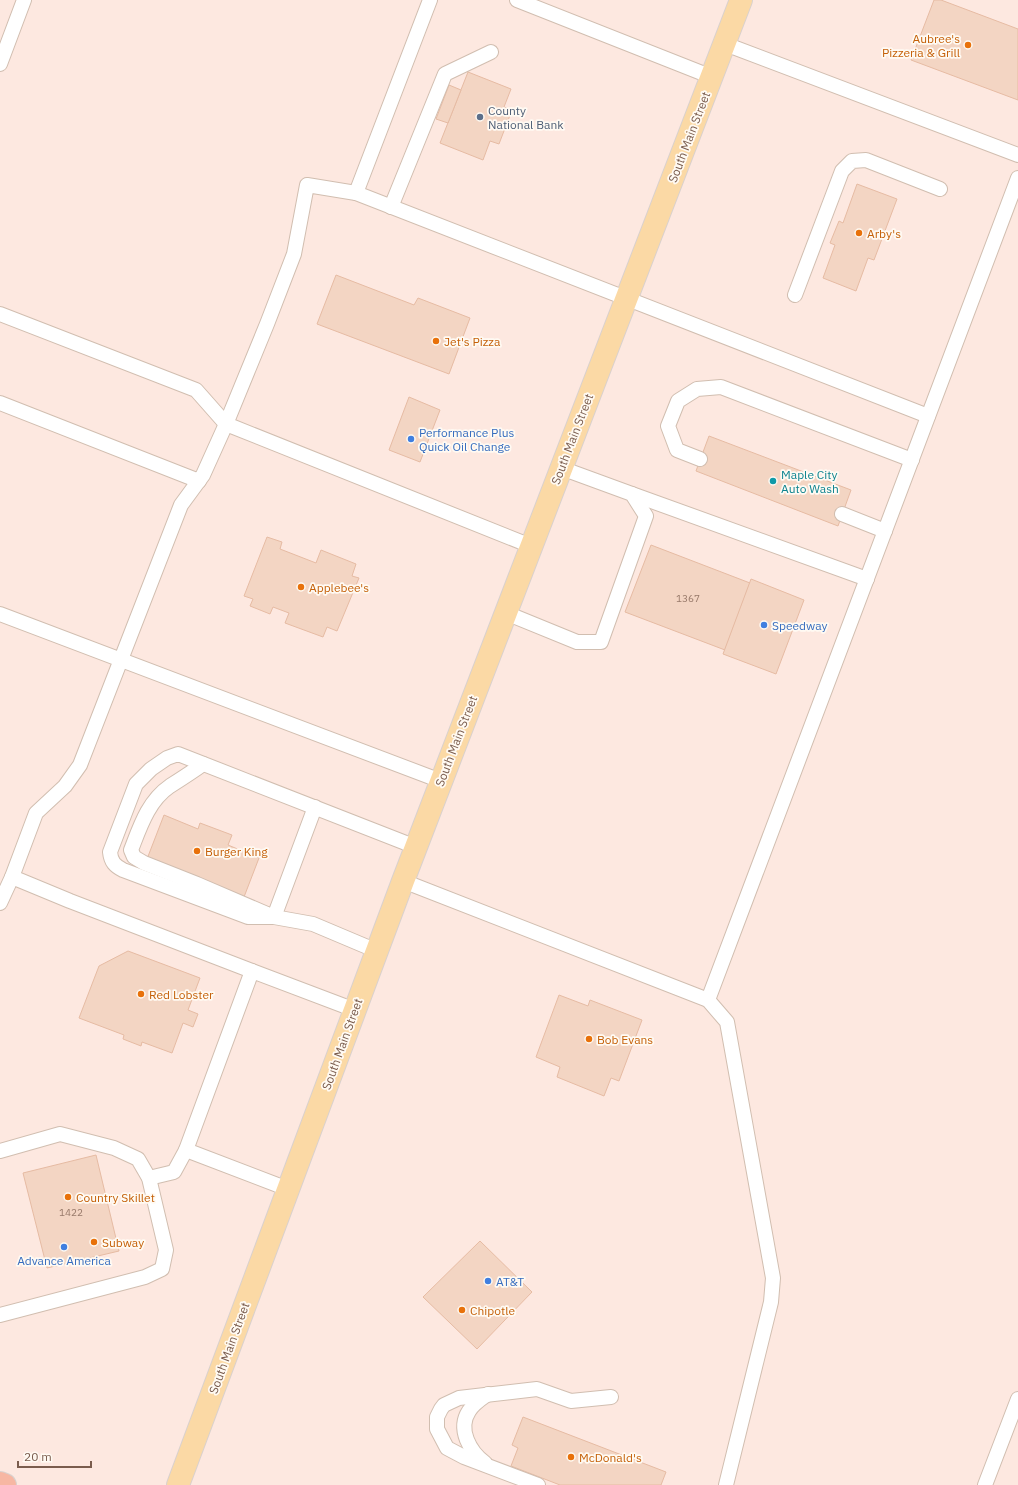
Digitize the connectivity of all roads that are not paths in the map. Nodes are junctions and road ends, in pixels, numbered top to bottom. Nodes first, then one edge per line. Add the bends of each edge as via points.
1 (24, 0) edge
2 (430, 0) edge
3 (517, 0) edge
4 (741, 0) edge
5 (725, 44) junction
6 (491, 52) dead end
7 (0, 64) edge
8 (712, 77) junction
9 (1018, 155) edge
10 (1018, 178) edge
11 (940, 189) dead end
12 (356, 193) junction
13 (392, 207) junction
14 (795, 295) dead end
15 (626, 299) junction
16 (0, 314) edge
17 (0, 403) edge
18 (928, 416) junction
19 (226, 424) junction
20 (700, 459) dead end
21 (912, 460) junction
22 (561, 468) junction
23 (199, 481) junction
24 (632, 494) junction
25 (842, 514) dead end
26 (885, 531) junction
27 (531, 546) junction
28 (866, 579) junction
29 (506, 613) junction
30 (0, 614) edge
31 (120, 659) junction
32 (203, 764) junction
33 (441, 781) junction
34 (315, 807) junction
35 (416, 847) junction
36 (12, 877) junction
37 (403, 881) junction
38 (0, 903) edge
39 (274, 917) junction
40 (377, 952) junction
41 (252, 971) junction
42 (708, 1000) junction
43 (355, 1010) junction
44 (186, 1150) junction
45 (0, 1151) edge
46 (149, 1178) junction
47 (288, 1189) junction
48 (0, 1315) edge
49 (488, 1394) junction
50 (611, 1397) dead end
51 (1018, 1399) edge
52 (491, 1467) junction
53 (0, 1483) edge
54 (5, 1485) edge
55 (178, 1485) edge
56 (538, 1485) edge
57 (726, 1485) edge
58 (985, 1485) edge

1 - 7 lane
2 - 12 lane
3 - 8 lane
4 - 5 main road, South Main Street
5 - 8 main road, South Main Street
5 - 9 lane
6 - 13 lane via 445,74
8 - 15 main road, South Main Street
10 - 18 lane
11 - 14 lane via 866,160 852,161 842,171
12 - 13 lane
12 - 19 lane via 307,185 294,254
13 - 15 lane
15 - 18 lane
15 - 22 main road, South Main Street
16 - 19 lane via 196,390
17 - 23 lane
18 - 21 lane
19 - 23 lane
19 - 27 lane
20 - 21 lane via 677,450 668,426 678,401 698,389 720,387
21 - 26 lane
22 - 24 lane
22 - 27 main road, South Main Street
23 - 31 lane via 181,505
24 - 28 lane
24 - 29 lane via 646,516 601,642 577,642
25 - 26 lane
26 - 28 lane
27 - 29 main road, South Main Street
28 - 42 lane
29 - 33 main road, South Main Street
30 - 31 lane
31 - 33 lane
31 - 36 lane via 80,764 65,786 36,813
32 - 34 lane
32 - 39 lane via 169,787 158,798 142,820 131,850 134,856 144,863
32 - 39 lane via 178,754 167,758 142,777 136,784 110,858 114,865 123,870 248,917
33 - 35 main road, South Main Street
34 - 35 lane
34 - 39 lane
35 - 37 main road, South Main Street
36 - 38 lane
36 - 41 lane via 70,902
37 - 40 main road, South Main Street
37 - 42 lane
39 - 40 lane via 313,924
40 - 43 main road, South Main Street
41 - 43 lane
41 - 44 lane
42 - 57 lane via 727,1022 773,1278 771,1302
43 - 47 main road, South Main Street
44 - 46 lane via 174,1172
44 - 47 lane
45 - 46 lane via 60,1134 114,1148 138,1159
46 - 48 lane via 166,1250 162,1269 145,1277
47 - 55 main road, South Main Street
49 - 50 lane via 536,1389 571,1401
49 - 52 lane via 468,1412 465,1430 473,1452
49 - 52 lane via 448,1402 441,1409 437,1429 447,1448
51 - 58 lane
52 - 56 lane
53 - 54 highway

